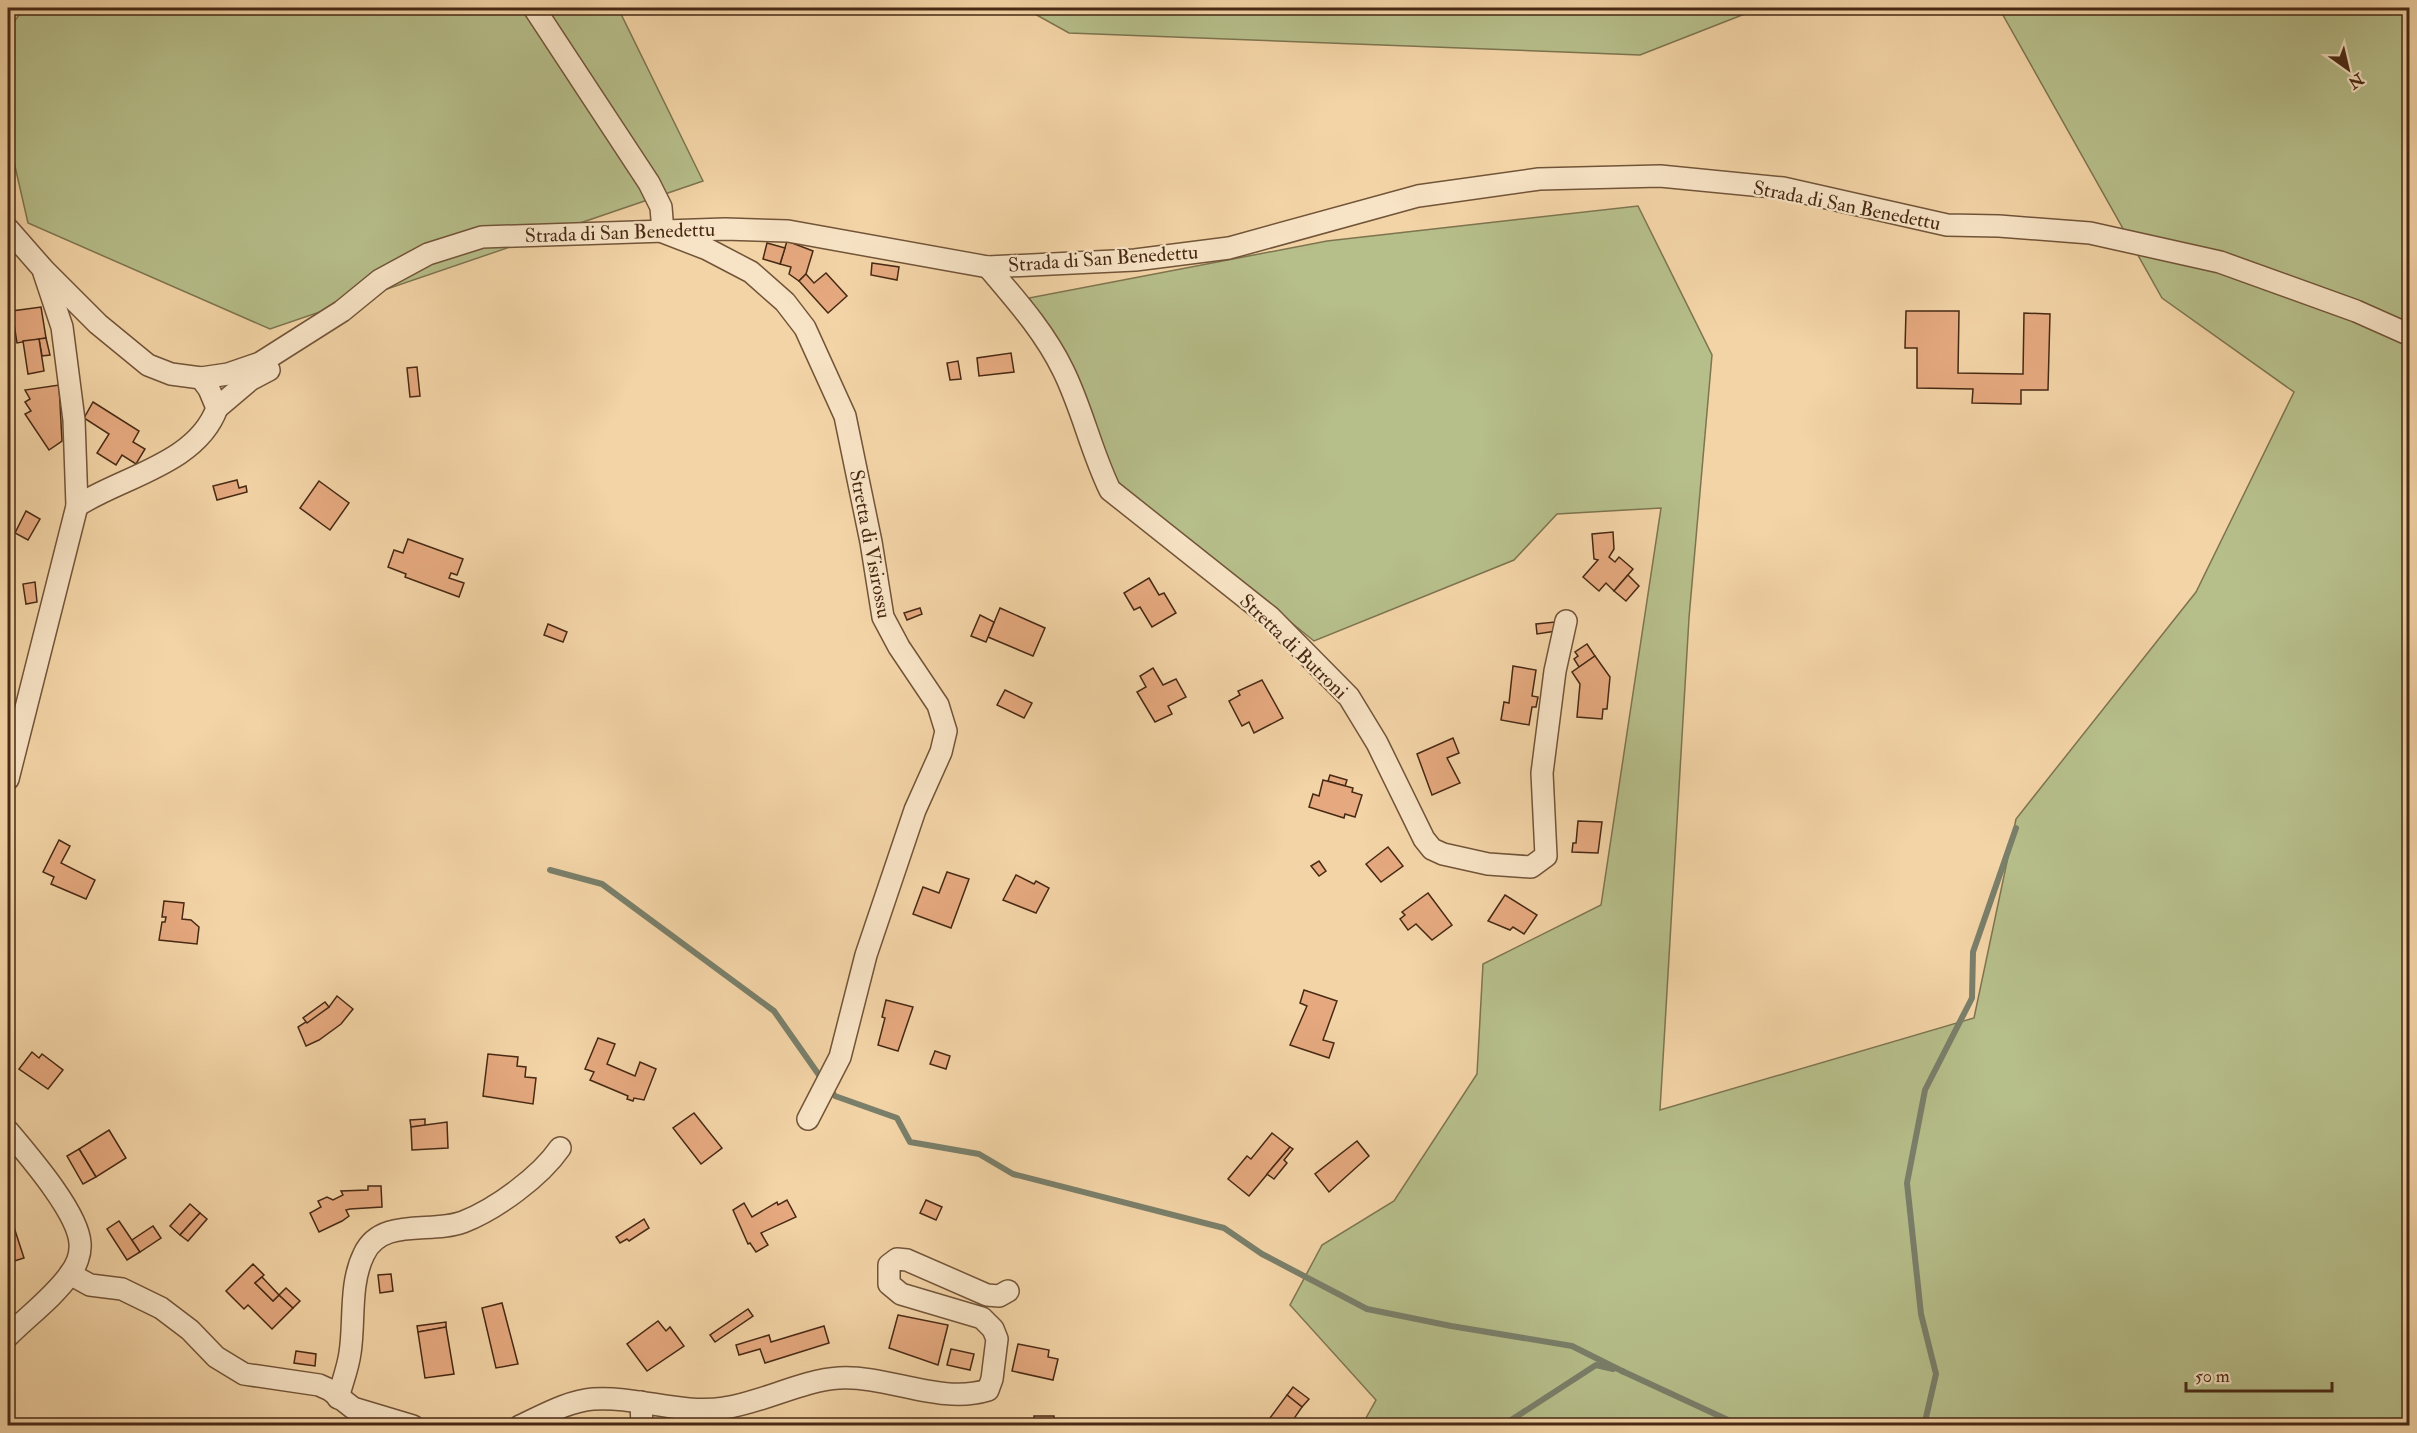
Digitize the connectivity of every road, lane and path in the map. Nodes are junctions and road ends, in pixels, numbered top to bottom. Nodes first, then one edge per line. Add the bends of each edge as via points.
1 (534, 8) edge
2 (8, 229) edge
3 (663, 232) junction
4 (988, 267) junction
5 (44, 270) junction
6 (2409, 335) edge
7 (287, 347) junction
8 (201, 378) junction
9 (217, 408) junction
10 (76, 506) junction
11 (1566, 621) dead end
12 (8, 779) edge
13 (808, 1119) dead end
14 (8, 1131) edge
15 (560, 1148) dead end
16 (70, 1274) junction
17 (1008, 1291) dead end
18 (8, 1336) edge
19 (338, 1398) junction
20 (641, 1402) junction
21 (413, 1425) edge
22 (520, 1425) edge
23 (642, 1425) edge

1 - 3 street via 649,183 661,207
2 - 5 street, Strada di San Benedettu
3 - 4 street, Strada di San Benedettu via 788,231
3 - 7 street, Strada di San Benedettu via 482,237 428,254 380,280
3 - 13 street, Stretta di Visirossu via 750,272 785,302 805,328 845,416 883,617 898,647 938,705 946,731 866,955 840,1057
4 - 6 street, Strada di San Benedettu via 1135,260 1229,248 1418,196 1539,179 1660,176 1783,188 1947,225 2090,233 2220,262 2356,311
4 - 11 street, Stretta di Butroni via 1036,324 1064,370 1110,490 1270,617 1349,697 1432,849 1488,864 1531,867 1546,856 1542,773 1555,671
5 - 8 street, Strada di San Benedettu via 98,324 148,365 171,374
5 - 10 street via 63,338 74,420
7 - 8 street, Strada di San Benedettu via 260,363
7 - 9 street via 279,365 250,380
8 - 9 street
9 - 10 street via 211,424 174,456
10 - 12 street
14 - 16 street via 35,1163 77,1227 81,1245
15 - 19 street via 548,1166 484,1214 459,1223 390,1231 376,1238 363,1254 352,1305 350,1353
16 - 18 street
16 - 19 street via 90,1285 122,1289 161,1308 216,1357 244,1374 319,1385
17 - 20 street via 999,1296 987,1295 906,1260 897,1259 889,1265 889,1284 901,1294 982,1318 993,1329 997,1339 992,1379 988,1390 970,1396 870,1379 838,1378 725,1408 700,1410
19 - 21 street via 352,1408
20 - 22 street via 592,1399
20 - 23 street

